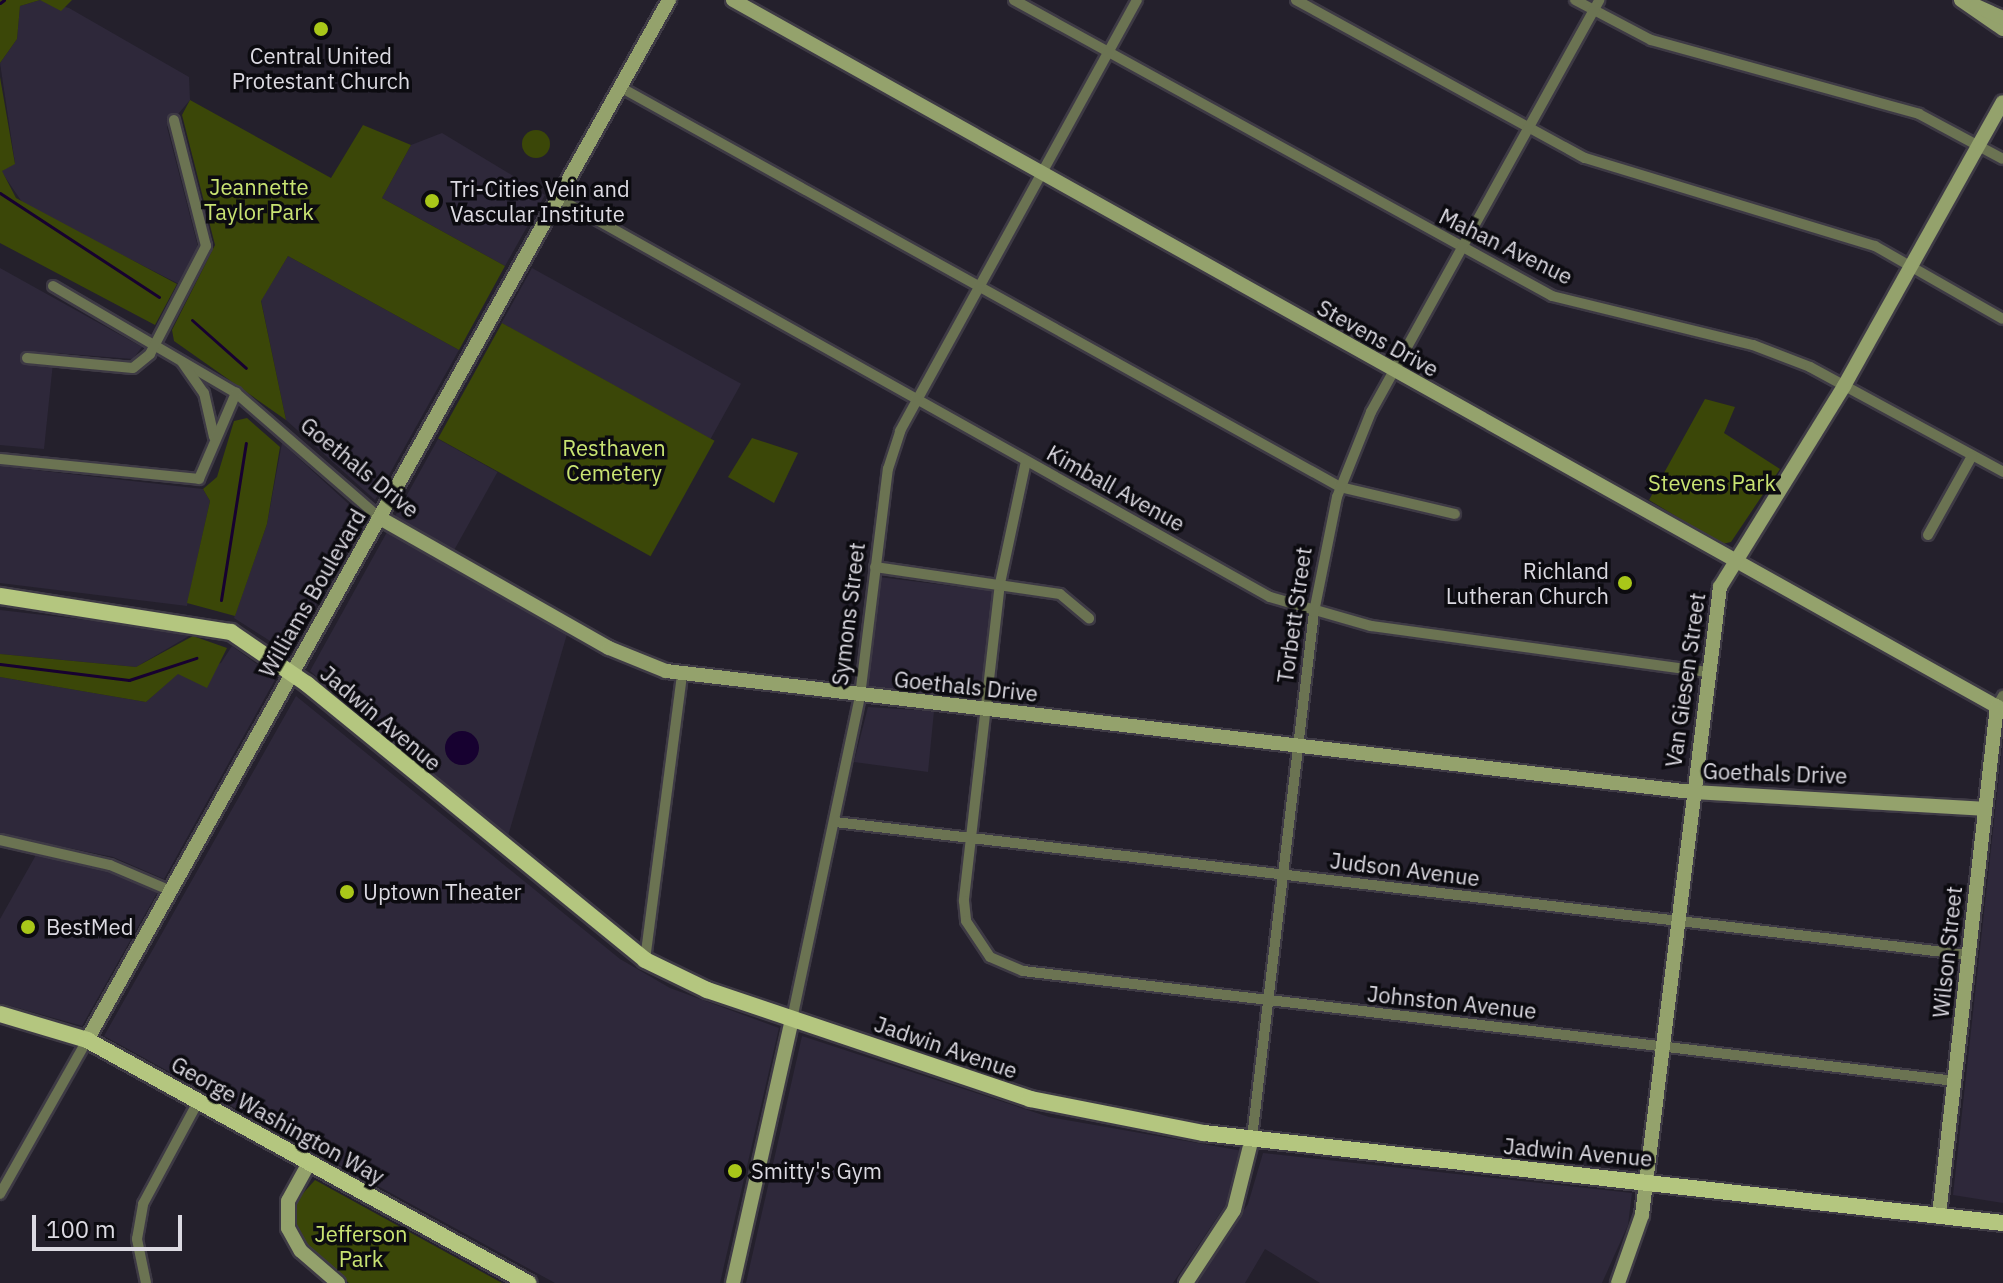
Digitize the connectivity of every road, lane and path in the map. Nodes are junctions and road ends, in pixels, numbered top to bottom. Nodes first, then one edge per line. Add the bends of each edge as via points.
1 (669, 0) edge
2 (733, 0) edge
3 (1014, 0) edge
4 (1137, 0) edge
5 (1296, 0) edge
6 (1575, 0) edge
7 (1599, 0) edge
8 (1964, 2) edge
9 (1594, 11) junction
10 (2003, 18) edge
11 (2003, 29) edge
12 (1108, 52) junction
13 (620, 87) junction
14 (2003, 104) edge
15 (174, 120) dead end
16 (1528, 130) junction
17 (1978, 145) junction
18 (2003, 159) edge
19 (1040, 173) junction
20 (556, 197) junction
21 (1462, 249) junction
22 (1910, 267) junction
23 (53, 286) dead end
24 (978, 286) junction
25 (2003, 319) edge
26 (156, 343) junction
27 (169, 350) junction
28 (27, 358) dead end
29 (1393, 371) junction
30 (1844, 386) junction
31 (236, 393) junction
32 (916, 399) junction
33 (214, 451) junction
34 (1972, 456) junction
35 (0, 459) edge
36 (1026, 461) junction
37 (2003, 472) edge
38 (1340, 487) junction
39 (1455, 514) dead end
40 (380, 518) junction
41 (1928, 535) dead end
42 (1733, 562) junction
43 (875, 567) junction
44 (1000, 583) junction
45 (0, 596) edge
46 (1314, 612) junction
47 (1089, 618) dead end
48 (1706, 672) junction
49 (292, 673) junction
50 (682, 674) junction
51 (860, 696) junction
52 (2001, 704) edge
53 (986, 710) junction
54 (1300, 747) junction
55 (1692, 792) junction
56 (1985, 809) junction
57 (835, 822) junction
58 (973, 837) junction
59 (0, 840) edge
60 (1285, 874) junction
61 (169, 890) junction
62 (1678, 921) junction
63 (1969, 955) junction
64 (645, 960) junction
65 (1268, 1001) junction
66 (0, 1014) edge
67 (792, 1019) junction
68 (87, 1040) junction
69 (1662, 1046) junction
70 (1955, 1081) junction
71 (198, 1102) junction
72 (1252, 1138) junction
73 (309, 1163) junction
74 (1647, 1181) junction
75 (0, 1194) edge
76 (1939, 1215) junction
77 (2003, 1223) edge
78 (1188, 1282) edge
79 (146, 1283) edge
80 (338, 1283) edge
81 (528, 1283) edge
82 (733, 1283) edge
83 (1618, 1283) edge

1 - 13 street, Williams Boulevard
2 - 19 street, Stevens Drive
3 - 12 street, Mahan Avenue
4 - 12 street, Symons Street
5 - 16 street
6 - 9 street
7 - 9 street, Torbett Street
8 - 10 street
8 - 11 street
9 - 16 street, Torbett Street
9 - 17 street via 1651,40 1919,114
12 - 19 street, Symons Street
12 - 21 street, Mahan Avenue
13 - 20 street, Williams Boulevard
13 - 24 street
14 - 17 street, Van Giesen Street
15 - 26 street via 206,246
16 - 21 street, Torbett Street
16 - 22 street via 1615,170 1875,246
17 - 18 street
17 - 22 street, Van Giesen Street
19 - 24 street, Symons Street
19 - 29 street, Stevens Drive
20 - 32 street, Kimball Avenue
20 - 40 street, Williams Boulevard
21 - 29 street, Torbett Street
21 - 30 street, Mahan Avenue via 1552,296 1753,345
22 - 25 street
22 - 30 street, Van Giesen Street
23 - 26 street, Goethals Drive
24 - 32 street, Symons Street
24 - 38 street
26 - 27 street, Goethals Drive
26 - 28 street via 133,368
27 - 31 street, Goethals Drive
27 - 33 street via 204,393
29 - 38 street, Torbett Street
29 - 42 street, Stevens Drive
30 - 34 street, Mahan Avenue
30 - 42 street, Van Giesen Street
31 - 33 street
31 - 40 street, Goethals Drive
32 - 36 street, Kimball Avenue
32 - 43 street, Symons Street via 888,469
33 - 35 street via 207,474 194,479
34 - 37 street, Mahan Avenue
34 - 41 street
36 - 44 street
36 - 46 street, Kimball Avenue via 1270,597
38 - 39 street
38 - 46 street, Torbett Street
40 - 49 street, Williams Boulevard
40 - 50 street, Goethals Drive via 629,658
42 - 48 street, Van Giesen Street via 1717,595
42 - 52 street, Stevens Drive
43 - 44 street
43 - 51 street, Symons Street
44 - 47 street via 1060,594
44 - 53 street
45 - 49 main road, Jadwin Avenue via 208,623
46 - 48 street, Kimball Avenue
46 - 54 street, Torbett Street
48 - 55 street, Van Giesen Street
49 - 61 street, Williams Boulevard
49 - 64 main road, Jadwin Avenue
50 - 51 street, Goethals Drive
50 - 64 street
51 - 53 street, Goethals Drive
51 - 57 street, Symons Street
52 - 56 street, Wilson Street
53 - 54 street, Goethals Drive
53 - 58 street
54 - 55 street, Goethals Drive
54 - 60 street, Torbett Street
55 - 56 street, Goethals Drive
55 - 62 street, Van Giesen Street
56 - 63 street, Wilson Street
57 - 58 street, Judson Avenue
57 - 67 street, Symons Street
58 - 60 street, Judson Avenue
58 - 65 street, Johnston Avenue via 966,921 984,951 1014,969
59 - 61 street via 110,865
60 - 62 street, Judson Avenue
60 - 65 street, Torbett Street
61 - 68 street, Williams Boulevard
62 - 63 street, Judson Avenue
62 - 69 street, Van Giesen Street
63 - 70 street, Wilson Street
64 - 67 main road, Jadwin Avenue
65 - 69 street, Johnston Avenue
65 - 72 street, Torbett Street
66 - 68 main road, George Washington Way
67 - 72 main road, Jadwin Avenue via 1051,1105
67 - 82 street, Symons Street
68 - 71 main road, George Washington Way
68 - 75 street
69 - 70 street, Johnston Avenue
69 - 74 street, Van Giesen Street
70 - 76 street, Wilson Street
71 - 73 main road, George Washington Way
71 - 79 street via 143,1204 137,1239
72 - 74 main road, Jadwin Avenue
72 - 78 street, Torbett Street via 1240,1197
73 - 80 street via 288,1201 288,1228 301,1251
73 - 81 main road, George Washington Way
74 - 76 main road, Jadwin Avenue
74 - 83 street, Van Giesen Street via 1638,1238
76 - 77 main road, Jadwin Avenue

